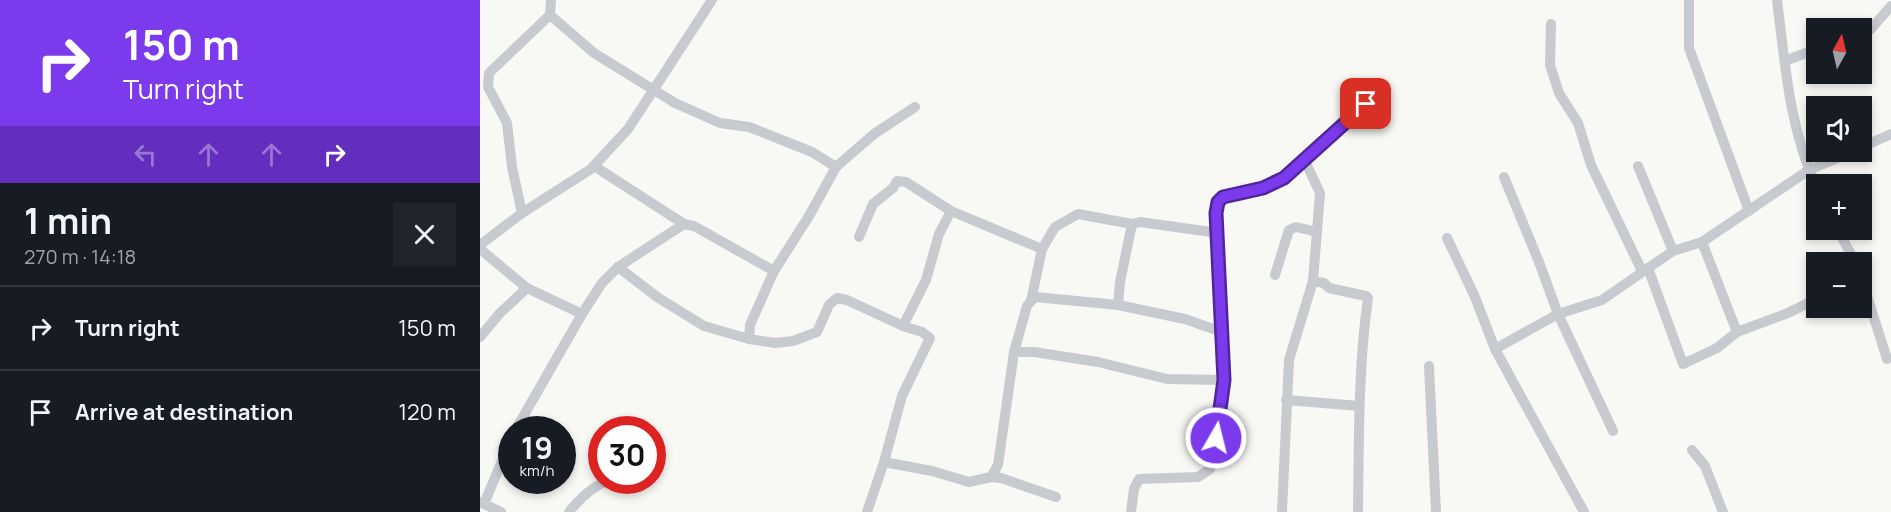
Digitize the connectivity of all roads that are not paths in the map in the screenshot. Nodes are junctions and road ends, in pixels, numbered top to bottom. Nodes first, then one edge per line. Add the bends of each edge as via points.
1 (551, 0) edge
2 (712, 0) edge
3 (1689, 0) edge
4 (1777, 0) edge
5 (1891, 6) edge
6 (550, 15) junction
7 (1551, 24) dead end
8 (1872, 28) edge
9 (1806, 54) edge
10 (1785, 61) junction
11 (653, 91) junction
12 (1366, 104) dead end
13 (915, 107) dead end
14 (1891, 134) edge
15 (1872, 143) edge
16 (1305, 161) junction
17 (1829, 162) edge
18 (594, 166) junction
19 (1638, 166) dead end
20 (836, 167) junction
21 (1809, 171) junction
22 (1810, 174) edge
23 (1504, 177) dead end
24 (951, 211) junction
25 (1749, 211) junction
26 (522, 213) junction
27 (684, 224) junction
28 (1132, 224) junction
29 (1317, 232) junction
30 (1218, 233) junction
31 (859, 237) dead end
32 (1447, 238) dead end
33 (1702, 242) junction
34 (480, 247) edge
35 (1042, 249) junction
36 (1672, 251) junction
37 (618, 267) junction
38 (1645, 269) junction
39 (774, 271) junction
40 (1275, 275) dead end
41 (1313, 281) junction
42 (527, 288) junction
43 (1031, 301) junction
44 (1806, 303) edge
45 (1118, 305) junction
46 (1872, 312) edge
47 (582, 314) junction
48 (1558, 315) junction
49 (903, 326) junction
50 (1222, 332) junction
51 (1737, 332) junction
52 (480, 337) edge
53 (749, 339) junction
54 (1495, 349) junction
55 (1014, 352) junction
56 (1887, 360) dead end
57 (1429, 366) dead end
58 (1224, 380) junction
59 (1286, 400) junction
60 (1359, 406) junction
61 (523, 416) edge
62 (1613, 431) dead end
63 (1692, 450) dead end
64 (884, 462) junction
65 (498, 467) edge
66 (991, 477) junction
67 (588, 492) edge
68 (1056, 497) dead end
69 (482, 502) edge
70 (501, 512) edge
71 (569, 512) edge
72 (867, 512) edge
73 (1131, 512) edge
74 (1282, 512) edge
75 (1358, 512) edge
76 (1436, 512) edge
77 (1584, 512) edge
78 (1723, 512) edge

1 - 6 street
2 - 11 street
3 - 25 street via 1689,48
4 - 10 street
5 - 8 street
6 - 11 street via 594,53
6 - 26 street via 489,73 488,87 507,123
7 - 38 street via 1550,65 1559,93 1578,123 1591,165
9 - 10 street
10 - 21 street
11 - 18 street via 628,129
11 - 20 street via 720,123 749,127 812,152
12 - 16 street
13 - 20 street via 873,134
14 - 15 street
16 - 29 street via 1320,193
16 - 30 street via 1263,188 1223,197 1216,213
17 - 21 street
18 - 26 street
18 - 27 street
19 - 36 street
20 - 39 street
21 - 22 street
21 - 25 street
23 - 48 street
24 - 31 street via 906,182 897,182 873,204
24 - 35 street
24 - 49 street via 939,234 926,280
25 - 33 street
26 - 34 street
27 - 37 street
27 - 39 street
28 - 30 street
28 - 35 street via 1078,214 1055,227
28 - 45 street
29 - 40 street via 1296,227 1289,230
29 - 41 street
30 - 50 street
32 - 54 street
33 - 36 street
33 - 51 street
34 - 42 street
35 - 43 street
36 - 38 street
37 - 47 street
37 - 53 street via 704,326
38 - 48 street via 1602,300
38 - 51 street via 1683,363 1717,348
39 - 53 street via 750,325
41 - 59 street via 1289,360
41 - 60 street via 1368,298
42 - 47 street
42 - 52 street
43 - 45 street via 1035,297
43 - 55 street
44 - 51 street
45 - 50 street via 1185,319
46 - 56 street
47 - 61 street
48 - 54 street
48 - 62 street
49 - 53 street via 837,298 817,332 775,343
49 - 64 street via 930,338 902,396
50 - 58 street
54 - 77 street
55 - 58 street via 1098,362 1167,379
55 - 66 street via 998,465
57 - 76 street
58 - 73 street via 1210,469 1198,477 1139,479
59 - 60 street
59 - 74 street
60 - 75 street
63 - 78 street via 1704,465
64 - 66 street via 969,482
64 - 72 street
65 - 69 street
66 - 68 street
67 - 71 street
69 - 70 street

